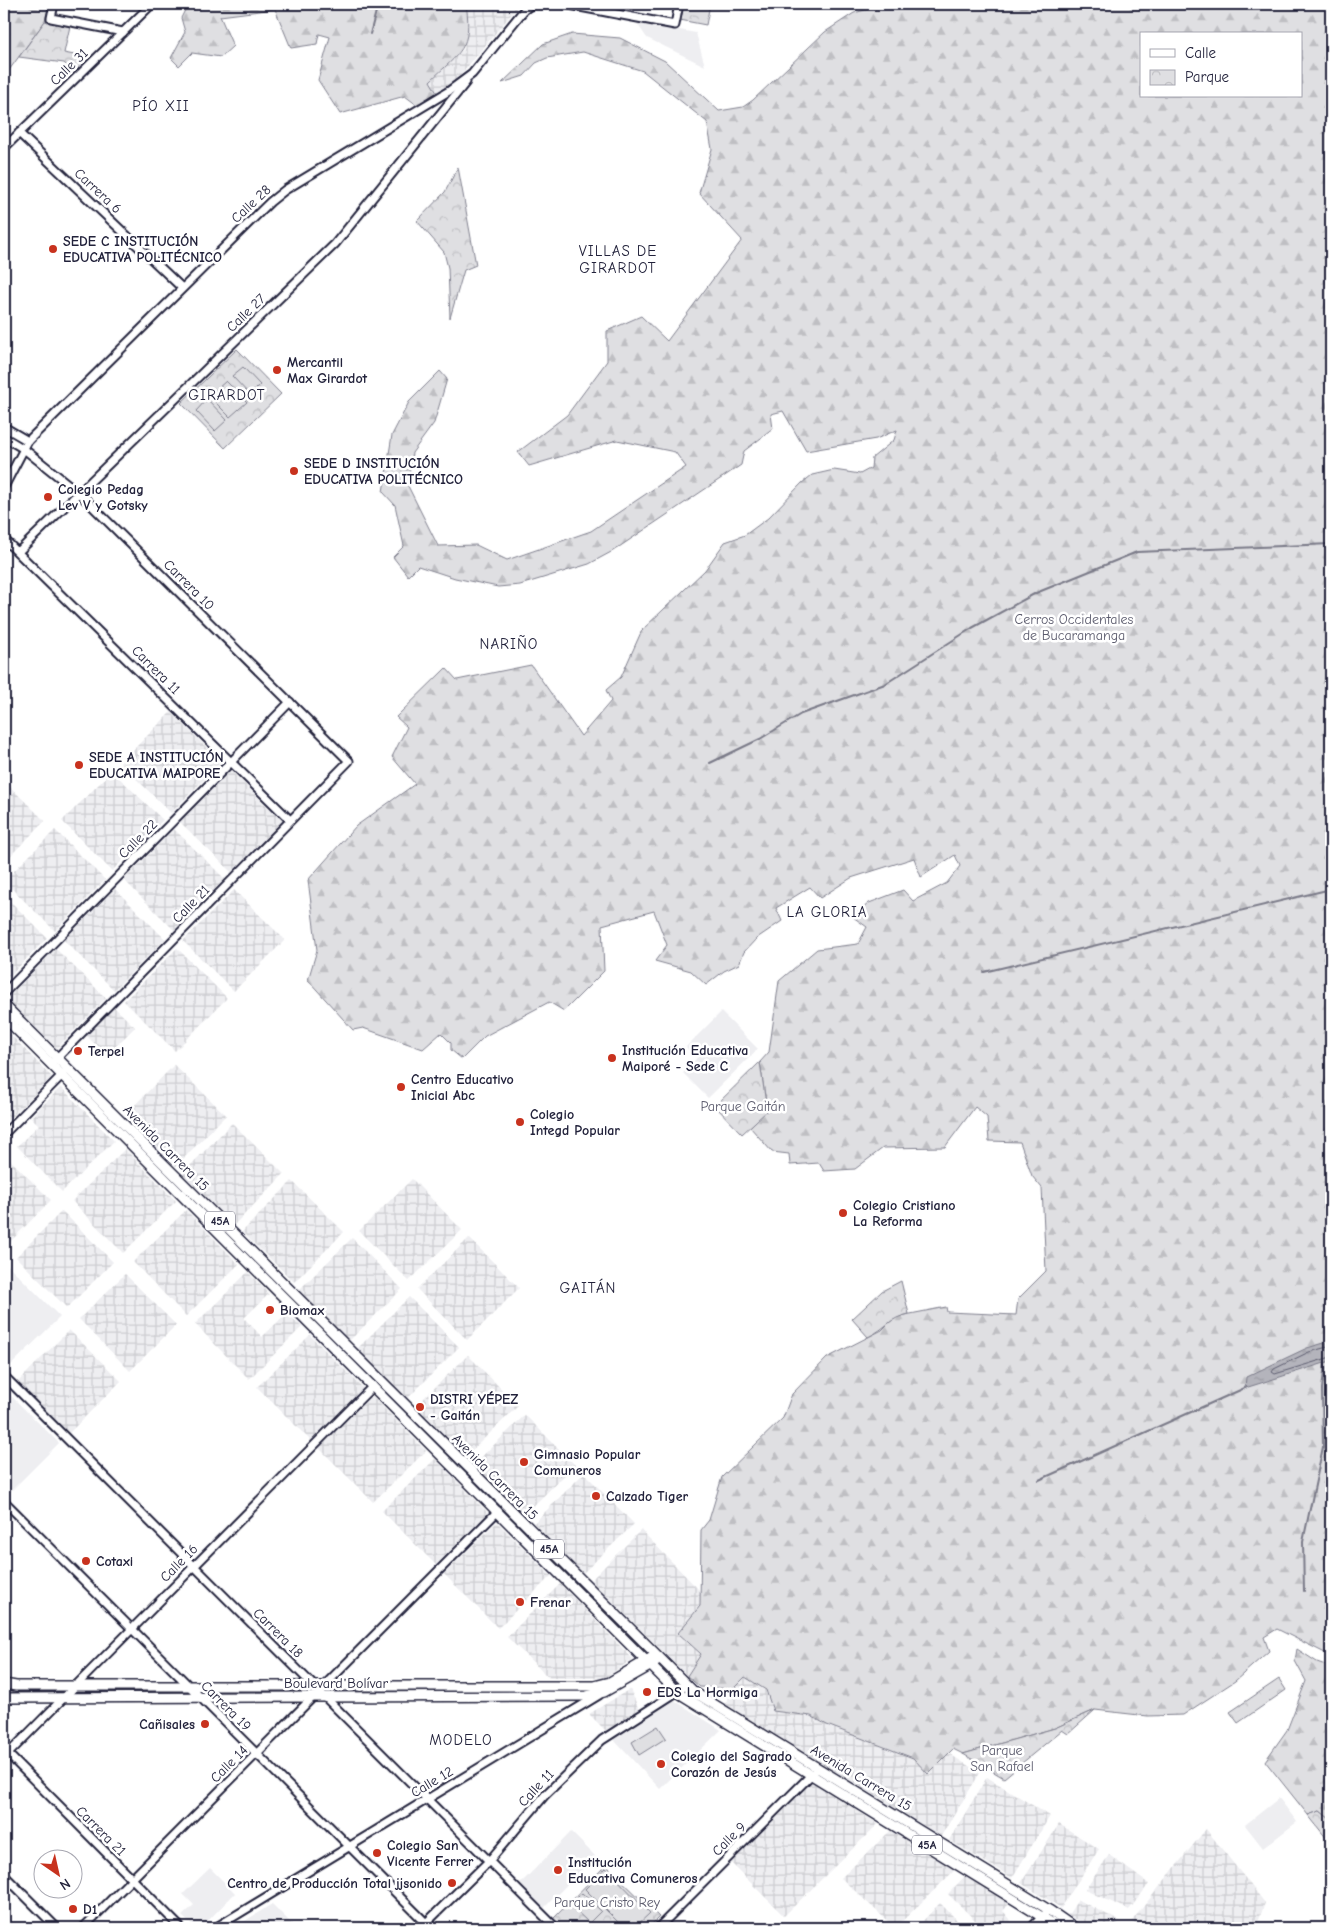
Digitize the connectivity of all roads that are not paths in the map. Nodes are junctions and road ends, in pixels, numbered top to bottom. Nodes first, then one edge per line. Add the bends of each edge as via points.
1 (54, 4) edge
2 (152, 4) edge
3 (532, 4) edge
4 (564, 4) edge
5 (679, 4) edge
6 (123, 32) junction
7 (472, 74) junction
8 (19, 133) junction
9 (4, 148) edge
10 (182, 288) junction
11 (4, 427) edge
12 (4, 437) edge
13 (28, 441) junction
14 (24, 449) junction
15 (4, 486) edge
16 (79, 493) junction
17 (4, 539) edge
18 (18, 552) junction
19 (290, 702) junction
20 (349, 761) joint
21 (231, 762) junction
22 (290, 820) junction
23 (4, 993) edge
24 (4, 1006) edge
25 (4, 1017) edge
26 (54, 1061) junction
27 (65, 1072) junction
28 (4, 1134) edge
29 (4, 1376) edge
30 (373, 1386) junction
31 (4, 1501) edge
32 (498, 1511) junction
33 (194, 1566) junction
34 (132, 1629) junction
35 (657, 1658) junction
36 (648, 1663) junction
37 (4, 1684) edge
38 (75, 1686) junction
39 (189, 1686) junction
40 (686, 1686) junction
41 (319, 1692) junction
42 (604, 1692) junction
43 (677, 1692) junction
44 (65, 1696) junction
45 (200, 1697) junction
46 (4, 1698) edge
47 (5, 1754) edge
48 (257, 1754) junction
49 (815, 1771) junction
50 (427, 1800) junction
51 (350, 1847) junction
52 (489, 1861) junction
53 (4, 1875) edge
54 (132, 1879) junction
55 (1046, 1913) junction
56 (426, 1927) edge
57 (57, 1928) edge
58 (84, 1928) edge
59 (181, 1928) edge
60 (214, 1928) edge
61 (556, 1928) edge
62 (658, 1928) edge
63 (1031, 1928) edge
64 (1060, 1928) edge
65 (1075, 1928) edge

1 - 6 street via 51,18
2 - 6 street, Calle 31
3 - 7 street, Calle 28
4 - 5 street via 675,25
6 - 8 street, Calle 31
7 - 10 street, Calle 28 via 443,95 285,190
7 - 16 street, Calle 27 via 335,244
8 - 9 street, Calle 31
8 - 10 street, Carrera 6
10 - 13 street, Calle 28
11 - 13 street
12 - 14 street, Carrera 10
13 - 14 street, Calle 28
14 - 15 street, Calle 28
14 - 16 street, Carrera 10
16 - 18 street, Calle 27
16 - 19 street, Carrera 10
17 - 18 street, Carrera 11
18 - 21 street, Carrera 11
19 - 20 street, Carrera 10
19 - 21 street, Calle 22
20 - 22 street, Calle 21
21 - 22 street, Carrera 11
21 - 23 street, Calle 22
22 - 26 street, Calle 21
24 - 26 main road, Avenida Carrera 15 / 45A
25 - 26 main road, Avenida Carrera 15 / 45A
26 - 27 main road, Avenida Carrera 15 / 45A
27 - 28 street
27 - 30 main road, Avenida Carrera 15 / 45A
27 - 35 main road, Avenida Carrera 15 / 45A
29 - 33 street, Carrera 18
30 - 32 main road, Avenida Carrera 15 / 45A
30 - 33 street, Calle 16
31 - 34 street, Carrera 19
32 - 36 main road, Avenida Carrera 15 / 45A
32 - 41 street, Calle 14
33 - 34 street, Calle 16
33 - 41 street, Carrera 18
34 - 38 street, Calle 16
34 - 39 street, Carrera 19
35 - 36 main road
35 - 40 main road, Avenida Carrera 15 / 45A
36 - 41 main road, Boulevard Bolívar via 610,1682 594,1686
36 - 42 main road, Boulevard Bolívar
36 - 43 main road, Avenida Carrera 15 / 45A
37 - 38 main road, Boulevard Bolívar
38 - 39 main road, Boulevard Bolívar
38 - 44 street, Calle 16
39 - 41 main road, Boulevard Bolívar
39 - 45 street, Carrera 19
40 - 43 street, Calle 11
40 - 49 main road, Avenida Carrera 15 / 45A
41 - 42 main road, Boulevard Bolívar via 587,1696
41 - 45 main road, Boulevard Bolívar
41 - 48 street, Calle 14
41 - 50 street, Carrera 18
42 - 50 street, Calle 12
43 - 49 main road, Avenida Carrera 15 / 45A
43 - 52 street, Calle 11 via 602,1740 540,1800
44 - 45 main road, Boulevard Bolívar
44 - 46 main road, Boulevard Bolívar
44 - 47 street, Calle 16
45 - 48 street, Carrera 19
47 - 54 street, Carrera 21
48 - 51 street, Carrera 19
48 - 54 street, Calle 14
49 - 55 main road, Avenida Carrera 15 / 45A
49 - 62 street, Calle 9
50 - 51 street, Calle 12
50 - 52 street, Carrera 18
51 - 56 street, Carrera 19
51 - 60 street, Calle 12
52 - 56 street, Calle 11
52 - 61 street, Carrera 18
53 - 57 street
54 - 58 street, Calle 14
54 - 59 street, Carrera 21
55 - 63 street
55 - 64 main road, Avenida Carrera 15 / 45A
55 - 65 main road, Avenida Carrera 15 / 45A

